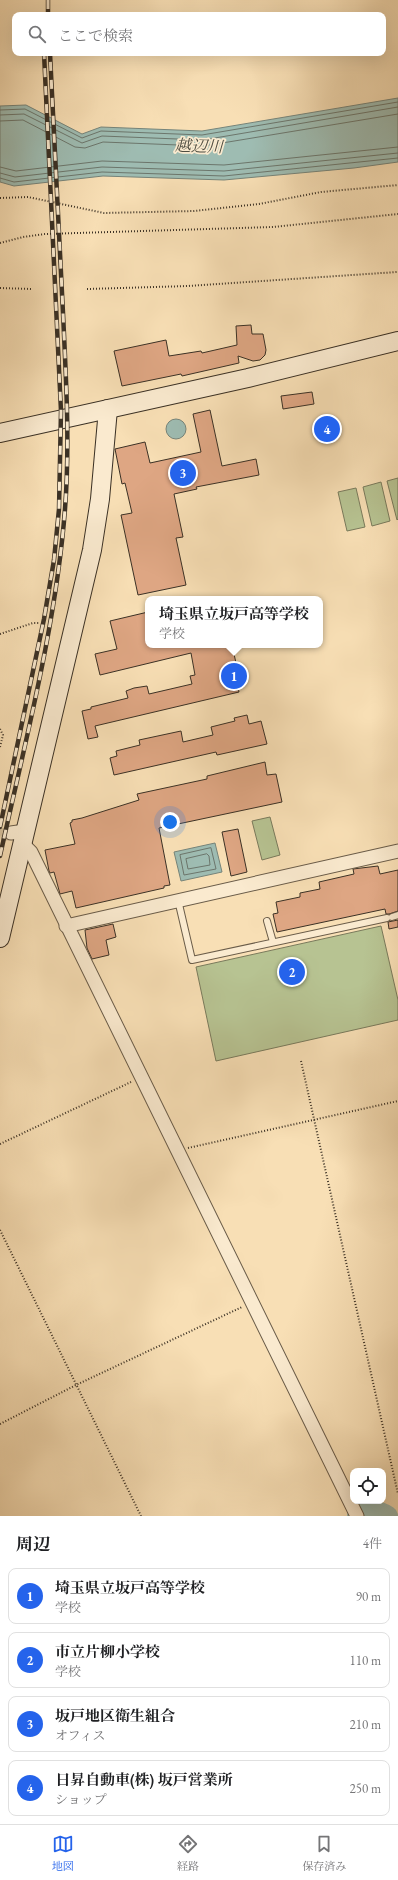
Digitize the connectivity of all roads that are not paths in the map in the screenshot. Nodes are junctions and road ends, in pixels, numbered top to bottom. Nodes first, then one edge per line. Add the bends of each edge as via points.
1 (398, 341) edge
2 (108, 409) junction
3 (0, 433) edge
4 (19, 836) junction
5 (398, 851) edge
6 (178, 900) junction
7 (392, 916) edge
8 (267, 921) dead end
9 (66, 926) junction
10 (0, 938) edge
11 (273, 942) junction
12 (357, 1516) edge

1 - 2 street
2 - 3 street
2 - 4 street via 100,499 92,550
4 - 9 street via 31,852
4 - 10 street
5 - 6 street
6 - 9 street
6 - 11 lane via 192,960
7 - 11 lane
8 - 11 lane
9 - 12 street

